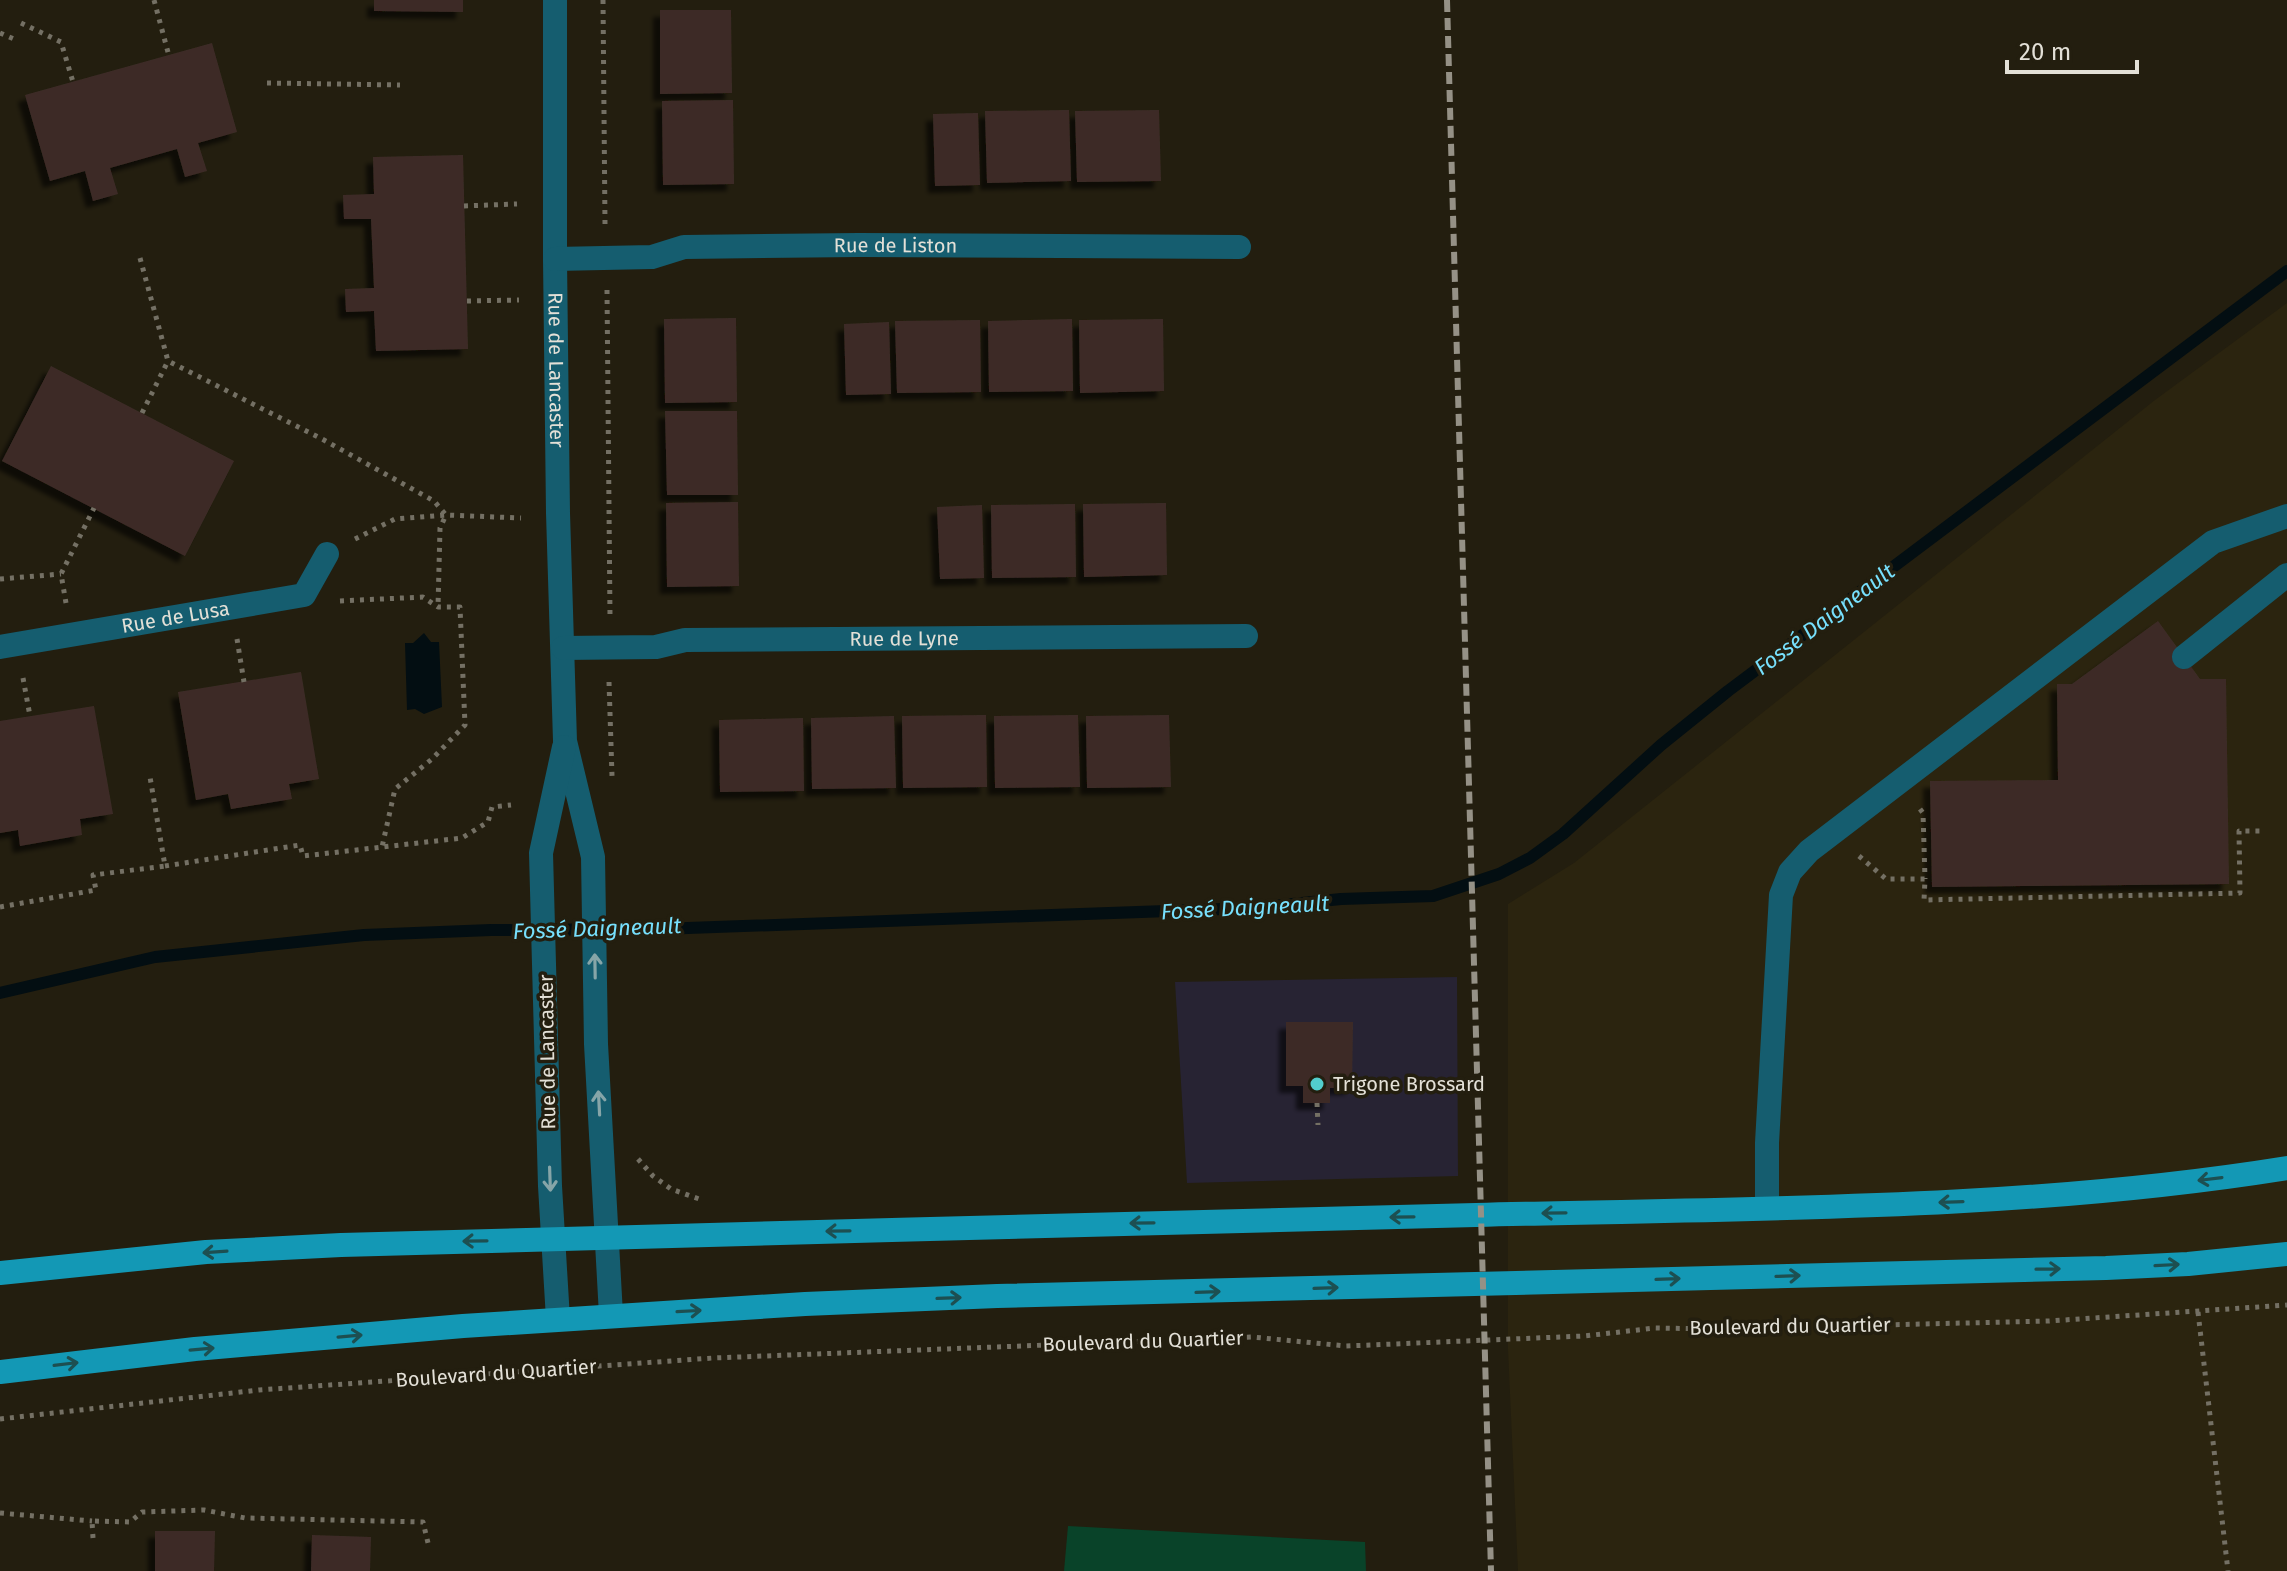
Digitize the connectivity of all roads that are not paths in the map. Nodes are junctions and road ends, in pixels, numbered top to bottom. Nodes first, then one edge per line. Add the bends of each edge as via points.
1 (555, 0) edge
2 (1239, 247) dead end
3 (555, 259) junction
4 (2287, 516) edge
5 (327, 554) road end
6 (2287, 575) edge
7 (1246, 636) dead end
8 (0, 647) edge
9 (563, 648) junction
10 (2184, 657) dead end
11 (565, 741) junction
12 (2287, 1168) edge
13 (1767, 1208) junction
14 (607, 1237) junction
15 (553, 1240) junction
16 (2287, 1254) edge
17 (0, 1273) edge
18 (611, 1315) junction
19 (558, 1319) junction
20 (0, 1372) edge

1 - 3 street, Rue de Lancaster
2 - 3 street, Rue de Liston via 684,247 652,257
3 - 9 street, Rue de Lancaster
4 - 13 street via 2213,542 1809,851 1790,872 1781,895
5 - 8 street, Rue de Lusa via 304,595
6 - 10 street
7 - 9 street, Rue de Lyne via 685,640 656,647
9 - 11 street, Rue de Lancaster
14 -> 11 street, Rue de Lancaster via 593,857
11 -> 15 street, Rue de Lancaster via 541,853
12 -> 13 main road via 2051,1196
13 -> 14 main road
14 - 15 main road
14 - 18 street, Rue de Lancaster
15 -> 17 main road via 270,1248
15 - 19 street, Rue de Lancaster
18 -> 16 main road via 997,1296 2118,1267
18 - 19 main road
20 -> 19 main road via 195,1349

